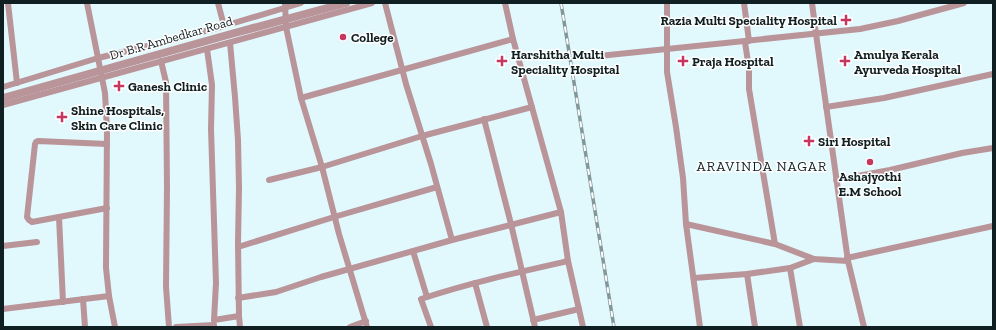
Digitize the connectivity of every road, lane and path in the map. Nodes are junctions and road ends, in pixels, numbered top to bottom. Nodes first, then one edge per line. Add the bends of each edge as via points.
1 (8, 3) edge
2 (87, 3) edge
3 (218, 3) edge
4 (301, 3) edge
5 (346, 3) edge
6 (372, 3) edge
7 (385, 3) edge
8 (505, 3) edge
9 (667, 3) edge
10 (744, 3) edge
11 (812, 3) edge
12 (964, 3) edge
13 (285, 5) edge
14 (224, 26) junction
15 (286, 27) junction
16 (816, 34) junction
17 (514, 39) junction
18 (747, 41) junction
19 (230, 43) junction
20 (207, 49) junction
21 (666, 50) junction
22 (599, 56) dead end
23 (98, 58) junction
24 (160, 61) junction
25 (403, 70) junction
26 (993, 74) edge
27 (102, 77) junction
28 (17, 83) junction
29 (3, 87) edge
30 (3, 98) edge
31 (301, 98) junction
32 (3, 105) edge
33 (532, 107) junction
34 (826, 107) junction
35 (484, 119) junction
36 (422, 136) junction
37 (107, 144) junction
38 (993, 148) edge
39 (322, 167) junction
40 (269, 180) dead end
41 (836, 180) junction
42 (437, 187) junction
43 (107, 208) junction
44 (561, 212) junction
45 (58, 217) junction
46 (334, 217) junction
47 (512, 224) junction
48 (686, 224) junction
49 (993, 226) edge
50 (452, 240) junction
51 (37, 242) dead end
52 (775, 244) junction
53 (3, 246) edge
54 (238, 247) junction
55 (413, 251) junction
56 (814, 259) junction
57 (848, 259) junction
58 (568, 261) junction
59 (790, 268) junction
60 (349, 269) junction
61 (522, 271) junction
62 (747, 274) junction
63 (694, 278) junction
64 (475, 283) junction
65 (109, 296) junction
66 (427, 297) junction
67 (238, 298) junction
68 (83, 299) junction
69 (63, 302) junction
70 (579, 308) junction
71 (3, 309) edge
72 (239, 316) junction
73 (533, 320) junction
74 (214, 324) edge
75 (367, 324) edge
76 (85, 327) edge
77 (115, 327) edge
78 (169, 327) edge
79 (176, 327) edge
80 (181, 327) edge
81 (240, 327) edge
82 (350, 327) edge
83 (431, 327) edge
84 (487, 327) edge
85 (535, 327) edge
86 (583, 327) edge
87 (700, 327) edge
88 (755, 327) edge
89 (800, 327) edge
90 (864, 327) edge

1 - 28 street
2 - 23 street
3 - 14 street
4 - 13 street
5 - 30 street, Dr B.R Ambedkar Road, bridge
6 - 15 street
7 - 25 street
8 - 17 street
9 - 21 street
10 - 18 street
11 - 16 street
12 - 16 street via 898,22
13 - 14 street
13 - 15 street
14 - 23 street
15 - 19 street
15 - 31 street
16 - 18 street
16 - 34 street
17 - 25 street
17 - 33 street
18 - 21 street
18 - 52 street via 749,89
19 - 20 street
19 - 54 street via 238,140
20 - 24 street
20 - 74 street via 212,85 216,283
21 - 22 street
21 - 48 street via 666,72 683,178
23 - 27 street
23 - 28 street
24 - 27 street
24 - 78 street via 166,82 166,287
25 - 31 street
25 - 36 street
26 - 34 street via 884,98
27 - 32 street
27 - 37 street via 106,93
28 - 29 street
31 - 39 street
33 - 35 street
33 - 44 street
34 - 41 street
35 - 36 street
35 - 47 street
36 - 39 street
36 - 42 street
37 - 43 street
37 - 45 street via 38,141 35,143 28,218 32,222
38 - 41 street
39 - 40 street
39 - 46 street
41 - 57 street
42 - 46 street
42 - 50 street
43 - 45 street
43 - 65 street via 106,268
44 - 47 street
44 - 58 street
45 - 69 street
46 - 54 street
46 - 60 street
47 - 50 street
47 - 61 street
48 - 52 street
48 - 63 street
49 - 57 street
50 - 55 street
51 - 53 street
52 - 56 street
54 - 67 street
55 - 60 street
55 - 66 street
56 - 57 street
56 - 59 street
57 - 90 street
58 - 61 street
58 - 70 street
59 - 62 street
59 - 89 street
60 - 67 street via 276,292
60 - 75 street
61 - 64 street
61 - 73 street
62 - 63 street
62 - 88 street
63 - 87 street
64 - 66 street
64 - 84 street
65 - 68 street
65 - 77 street
66 - 83 street via 421,299
67 - 72 street
68 - 69 street
68 - 76 street
69 - 71 street
70 - 73 street
70 - 86 street
72 - 74 street
72 - 81 street
73 - 85 street
74 - 80 street
75 - 82 street
79 - 80 street

